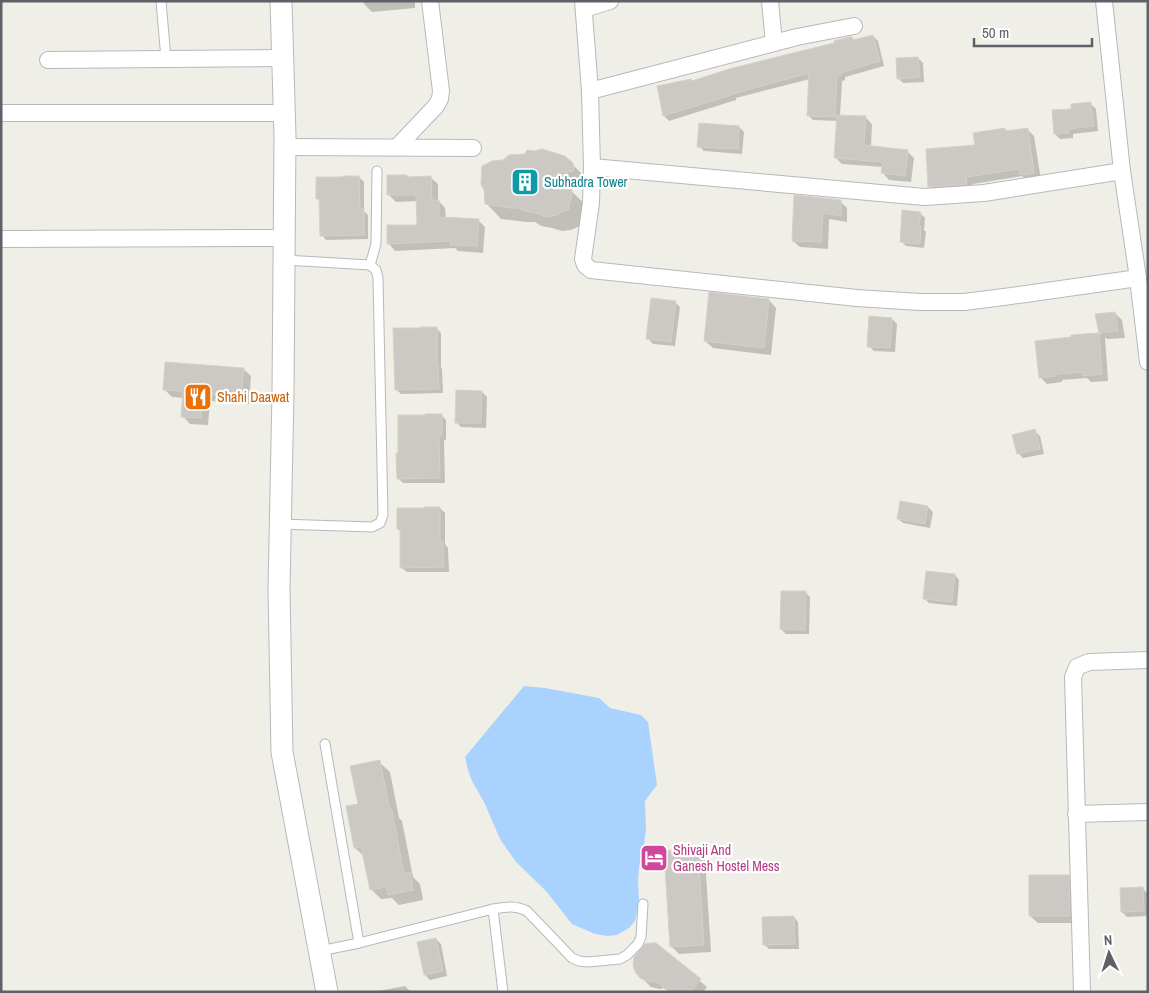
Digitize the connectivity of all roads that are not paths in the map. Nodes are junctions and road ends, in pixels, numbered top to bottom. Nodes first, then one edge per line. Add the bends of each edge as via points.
1 (161, 1) edge
2 (281, 1) edge
3 (430, 1) edge
4 (610, 1) edge
5 (770, 1) edge
6 (1104, 1) edge
7 (583, 5) edge
8 (854, 26) dead end
9 (774, 43) junction
10 (283, 58) junction
11 (166, 59) junction
12 (48, 60) dead end
13 (590, 91) junction
14 (284, 112) junction
15 (1, 113) edge
16 (285, 147) junction
17 (397, 147) junction
18 (473, 148) dead end
19 (592, 167) junction
20 (377, 171) dead end
21 (1122, 171) junction
22 (284, 238) junction
23 (1, 239) edge
24 (284, 260) junction
25 (370, 265) junction
26 (1138, 278) junction
27 (1148, 362) edge
28 (280, 524) junction
29 (1148, 660) edge
30 (325, 744) dead end
31 (1148, 812) edge
32 (1076, 814) junction
33 (643, 904) dead end
34 (493, 909) junction
35 (359, 943) junction
36 (319, 951) junction
37 (327, 992) edge
38 (503, 992) edge
39 (1082, 992) edge

1 - 11 lane
2 - 10 street
3 - 17 street via 440,99
4 - 7 street
5 - 9 street
6 - 21 street
7 - 13 street
8 - 9 street
9 - 13 street
10 - 11 street
10 - 14 street
11 - 12 street
13 - 19 street
14 - 15 street
14 - 16 street
16 - 17 street
16 - 22 street
17 - 18 street
19 - 21 street via 924,197 984,192
19 - 26 street via 591,203 583,259 591,270 920,302 964,302
20 - 25 lane via 376,244
21 - 26 street
22 - 23 street
22 - 24 street
24 - 25 lane
24 - 28 street
25 - 28 lane via 378,278 383,515 380,523 372,527
26 - 27 street
28 - 36 street via 282,752
29 - 32 street via 1090,662 1077,667 1073,677
30 - 35 lane
31 - 32 street
32 - 39 street
33 - 34 lane via 638,944 620,958 588,962 572,958 527,911 513,906
34 - 35 lane
34 - 38 lane
35 - 36 lane
36 - 37 street

